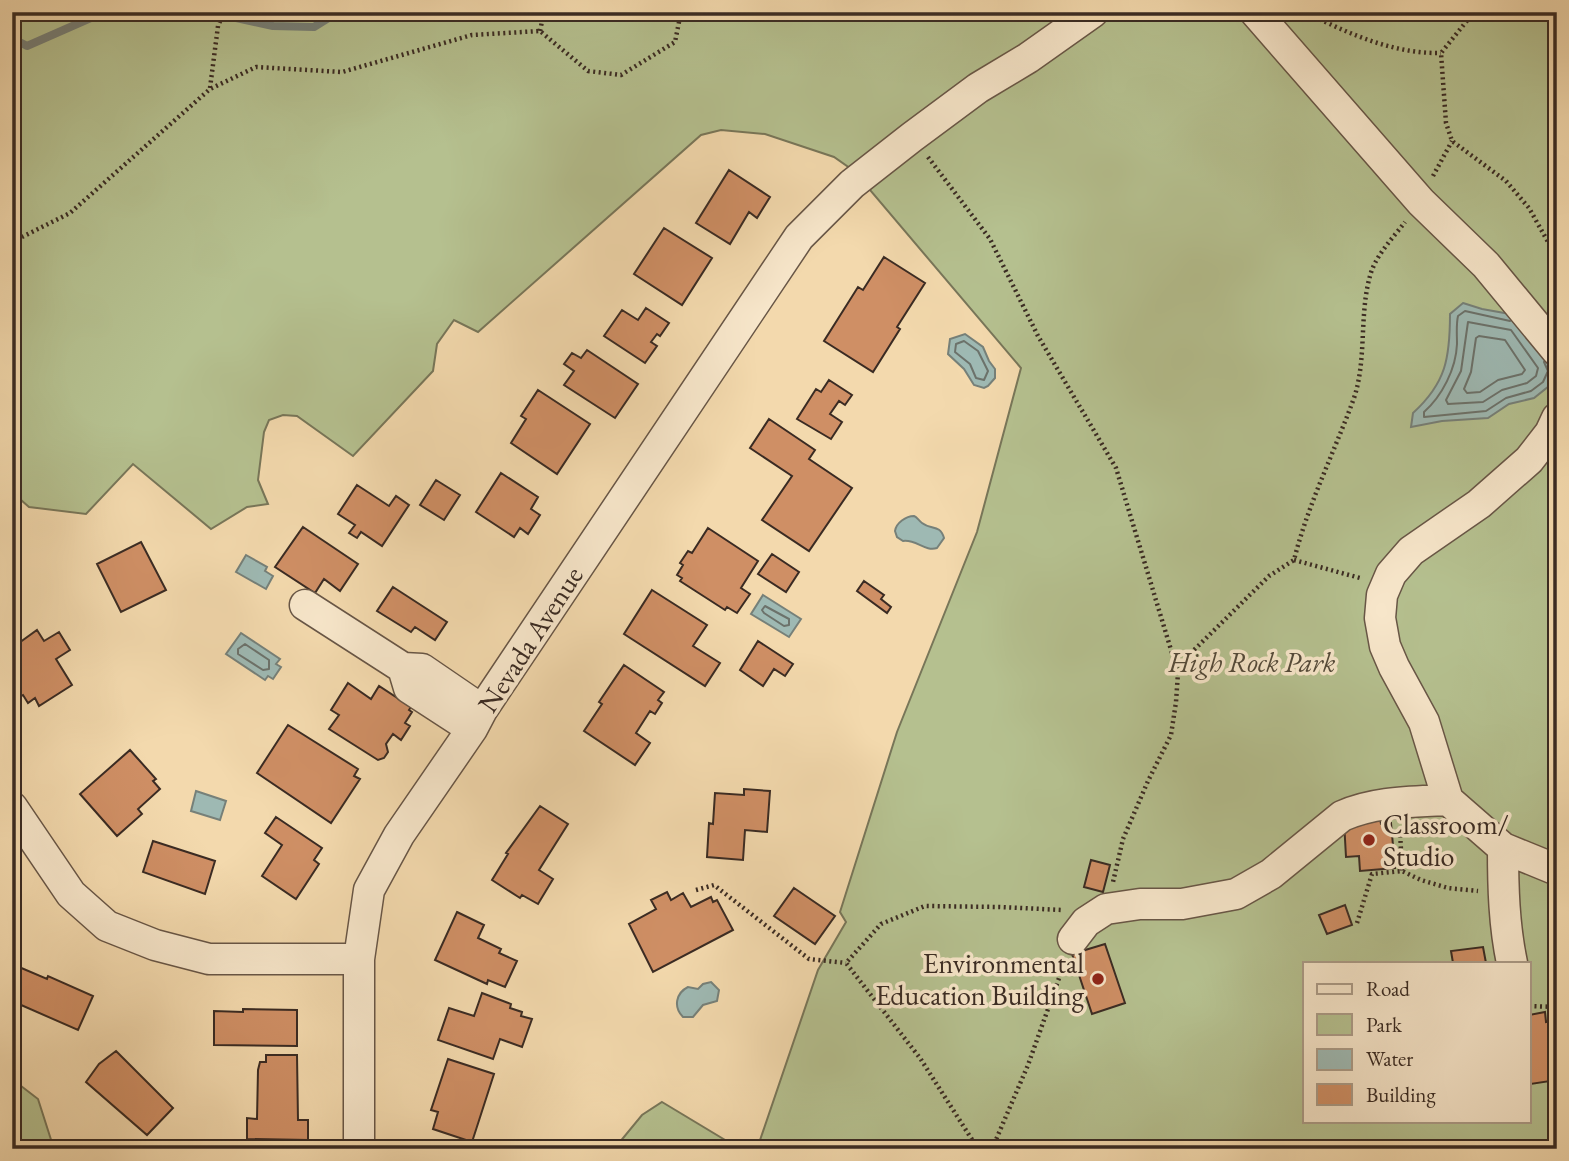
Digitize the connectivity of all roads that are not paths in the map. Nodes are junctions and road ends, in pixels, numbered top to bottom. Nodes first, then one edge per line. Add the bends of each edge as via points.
1 (1093, 12) edge
2 (1255, 12) edge
3 (1557, 351) edge
4 (1557, 418) edge
5 (1543, 456) edge
6 (305, 605) dead end
7 (477, 720) junction
8 (1448, 800) junction
9 (12, 807) edge
10 (1503, 848) junction
11 (1557, 870) edge
12 (1073, 939) road end
13 (359, 960) junction
14 (1512, 962) edge
15 (359, 1149) edge

1 - 7 street, Nevada Avenue via 912,137 852,184 799,237
2 - 3 street via 1421,202 1486,265
4 - 5 street
5 - 8 street via 1411,551 1391,574 1382,595 1385,646 1424,722
6 - 7 street via 403,668 409,688
7 - 13 street, Nevada Avenue via 398,835 369,890
8 - 10 street
8 - 12 street via 1372,805 1342,816 1271,874 1236,894 1182,904 1106,909 1086,922
9 - 13 street via 71,894 107,926 209,960
10 - 11 street
10 - 14 street via 1503,894
13 - 15 street, Nevada Avenue

